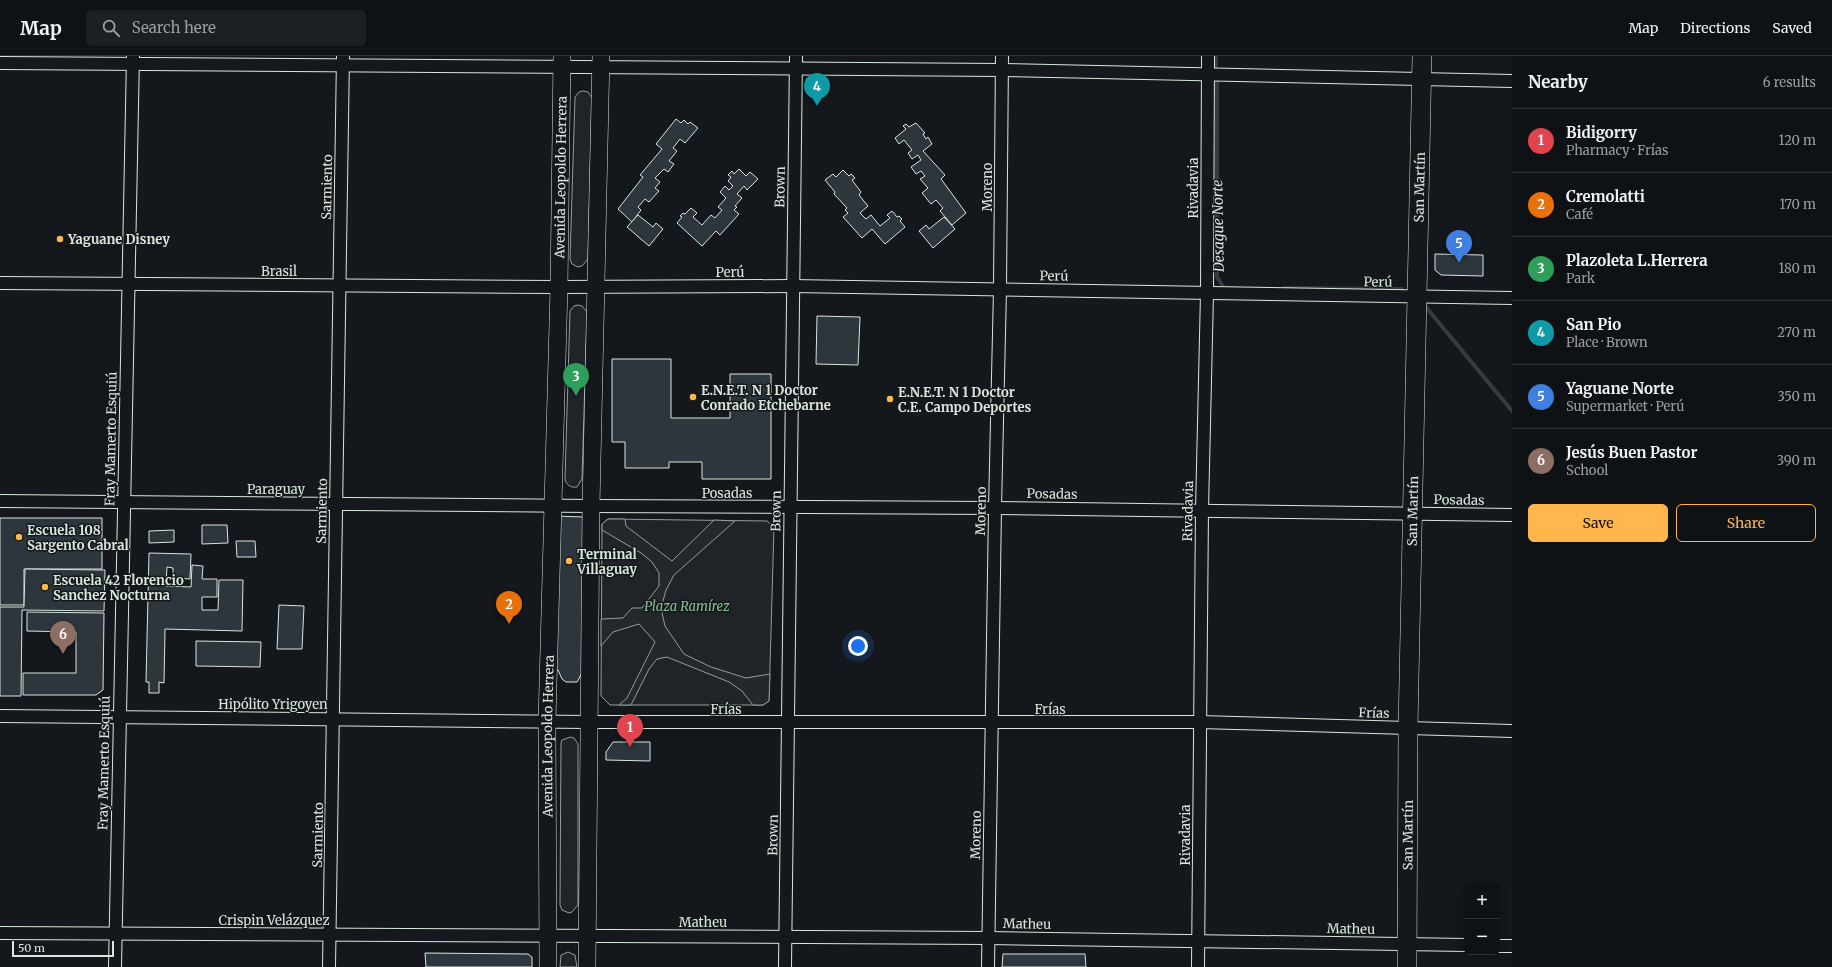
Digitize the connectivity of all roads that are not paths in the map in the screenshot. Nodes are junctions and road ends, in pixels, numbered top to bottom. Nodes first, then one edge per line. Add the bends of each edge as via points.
1 (796, 56) edge
2 (1002, 56) edge
3 (1208, 56) edge
4 (1422, 56) edge
5 (133, 60) edge
6 (343, 61) edge
7 (562, 62) edge
8 (601, 62) edge
9 (0, 63) edge
10 (796, 69) junction
11 (1002, 70) junction
12 (1208, 73) junction
13 (1421, 79) junction
14 (1512, 81) edge
15 (0, 283) edge
16 (128, 284) junction
17 (339, 285) junction
18 (596, 286) junction
19 (792, 286) junction
20 (559, 287) junction
21 (1000, 289) junction
22 (1207, 293) junction
23 (1416, 297) junction
24 (1512, 298) edge
25 (0, 501) edge
26 (124, 502) junction
27 (336, 504) junction
28 (551, 506) junction
29 (591, 506) junction
30 (790, 507) junction
31 (994, 508) junction
32 (1202, 510) junction
33 (1412, 514) junction
34 (1512, 515) edge
35 (0, 716) edge
36 (119, 717) junction
37 (334, 719) junction
38 (547, 721) junction
39 (588, 722) junction
40 (1199, 722) junction
41 (788, 723) junction
42 (992, 724) junction
43 (1408, 728) junction
44 (1512, 731) edge
45 (0, 933) edge
46 (116, 934) junction
47 (329, 934) junction
48 (548, 936) junction
49 (587, 936) junction
50 (785, 936) junction
51 (988, 938) junction
52 (1198, 941) junction
53 (1407, 944) junction
54 (1464, 945) edge
55 (1500, 946) edge
56 (1512, 946) edge
57 (115, 967) edge
58 (329, 967) edge
59 (548, 967) edge
60 (587, 967) edge
61 (785, 967) edge
62 (988, 967) edge
63 (1198, 967) edge
64 (1407, 967) edge

1 - 10 street, Brown
2 - 11 street, Moreno
3 - 12 street, Rivadavia
4 - 13 main road, San Martín
5 - 6 street
5 - 9 street
5 - 16 street, Fray Mamerto Esquiú
6 - 7 street
6 - 17 street, Sarmiento
7 - 8 street
7 - 20 street, Avenida Leopoldo Herrera
8 - 10 street
8 - 18 street
10 - 11 street
10 - 19 street, Brown
11 - 12 street
11 - 21 street, Moreno
12 - 13 street
12 - 22 street, Rivadavia
13 - 14 street
13 - 23 main road, San Martín
15 - 16 street, Brasil
16 - 17 street, Brasil
16 - 26 street, Fray Mamerto Esquiú
17 - 20 street, Brasil
17 - 27 street, Sarmiento
18 - 19 street, Perú
18 - 20 street
18 - 29 street
19 - 21 street, Perú
19 - 30 street, Brown
20 - 28 street, Avenida Leopoldo Herrera
21 - 22 street, Perú
21 - 31 street, Moreno
22 - 23 street, Perú
22 - 32 street, Rivadavia
23 - 24 street, Perú
23 - 33 main road, San Martín
25 - 26 street, Paraguay
26 - 27 street, Paraguay
26 - 36 street, Fray Mamerto Esquiú
27 - 28 street, Paraguay
27 - 37 street, Sarmiento
28 - 29 street
28 - 38 street, Avenida Leopoldo Herrera
29 - 30 street, Posadas
29 - 39 street
30 - 31 street, Posadas
30 - 41 street, Brown
31 - 32 street, Posadas
31 - 42 street, Moreno
32 - 33 street, Posadas
32 - 40 street, Rivadavia
33 - 34 street, Posadas
33 - 43 main road, San Martín
35 - 36 street, Hipólito Yrigoyen
36 - 37 street, Hipólito Yrigoyen
36 - 46 street, Fray Mamerto Esquiú
37 - 38 street, Hipólito Yrigoyen
37 - 47 street, Sarmiento
38 - 39 street, Hipólito Yrigoyen
38 - 48 street, Avenida Leopoldo Herrera
39 - 41 street, Frías
39 - 49 street
40 - 42 street, Frías
40 - 43 street, Frías
40 - 52 street, Rivadavia
41 - 42 street, Frías
41 - 50 street, Brown
42 - 51 street, Moreno
43 - 44 street, Frías
43 - 53 main road, San Martín
45 - 46 street, Crispin Velázquez
46 - 47 street, Crispin Velázquez
46 - 57 street, Fray Mamerto Esquiú
47 - 48 street, Crispin Velázquez
47 - 58 street, Sarmiento
48 - 49 street, Crispin Velázquez
48 - 59 street, Avenida Leopoldo Herrera
49 - 50 street, Matheu
49 - 60 street
50 - 51 street, Matheu
50 - 61 street, Brown
51 - 52 street, Matheu
51 - 62 street, Moreno
52 - 53 street, Matheu
52 - 63 street, Rivadavia
53 - 54 street, Matheu
53 - 64 main road, San Martín
55 - 56 street

